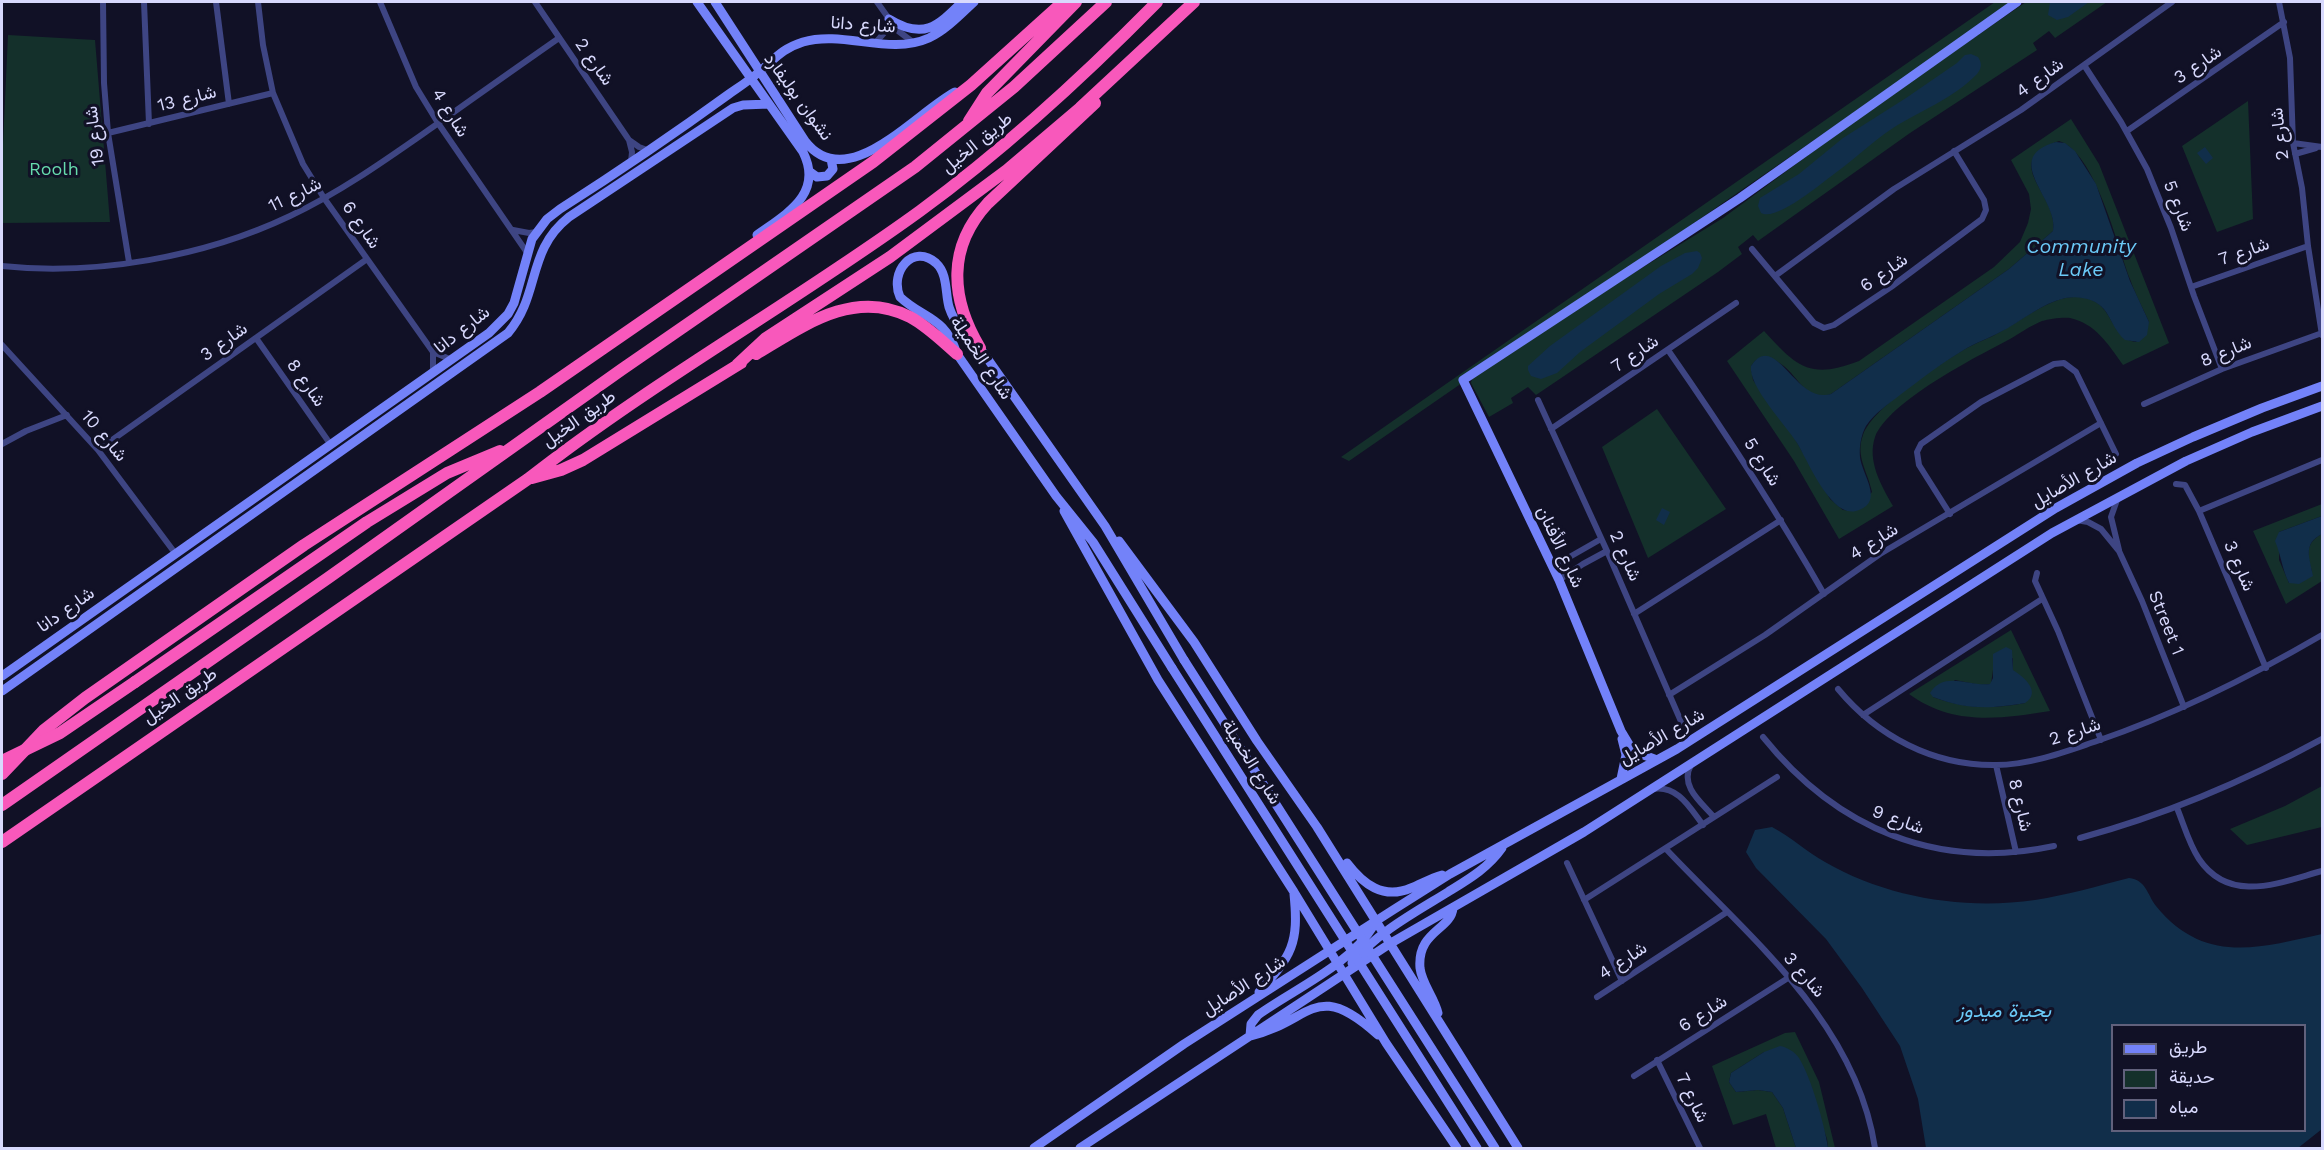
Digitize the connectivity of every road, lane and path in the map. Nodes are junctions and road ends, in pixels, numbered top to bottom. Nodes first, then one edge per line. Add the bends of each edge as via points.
1 (144, 2) edge
2 (216, 2) edge
3 (258, 2) edge
4 (380, 2) edge
5 (535, 2) edge
6 (697, 2) edge
7 (715, 2) edge
8 (877, 2) edge
9 (962, 2) edge
10 (975, 2) edge
11 (1063, 2) edge
12 (1076, 2) edge
13 (1106, 2) edge
14 (1157, 2) edge
15 (1194, 2) edge
16 (2018, 2) edge
17 (2172, 2) edge
18 (2279, 2) edge
19 (102, 3) edge
20 (889, 19) junction
21 (2284, 22) junction
22 (559, 39) junction
23 (876, 42) junction
24 (914, 43) junction
25 (2084, 65) junction
26 (759, 72) junction
27 (750, 79) junction
28 (1108, 82) junction
29 (971, 85) junction
30 (273, 93) junction
31 (229, 104) junction
32 (769, 104) junction
33 (438, 123) junction
34 (149, 124) junction
35 (965, 128) junction
36 (2127, 131) junction
37 (108, 133) junction
38 (629, 140) junction
39 (2293, 143) junction
40 (2319, 147) edge
41 (1954, 150) junction
42 (650, 151) junction
43 (2295, 154) junction
44 (831, 159) junction
45 (630, 165) junction
46 (810, 172) junction
47 (324, 198) junction
48 (513, 230) junction
49 (537, 232) junction
50 (2308, 246) junction
51 (1752, 249) dead end
52 (528, 255) junction
53 (737, 257) junction
54 (367, 259) junction
55 (129, 262) junction
56 (2, 266) edge
57 (1774, 276) junction
58 (2191, 287) junction
59 (1736, 303) dead end
60 (2322, 334) edge
61 (256, 338) junction
62 (2, 345) edge
63 (980, 348) junction
64 (1668, 350) junction
65 (433, 352) junction
66 (957, 354) junction
67 (452, 360) junction
68 (737, 365) junction
69 (2223, 369) junction
70 (433, 374) junction
71 (2322, 386) edge
72 (1538, 400) dead end
73 (2144, 404) dead end
74 (2322, 406) edge
75 (67, 415) junction
76 (2101, 423) junction
77 (1551, 429) junction
78 (2, 444) edge
79 (331, 445) junction
80 (510, 448) junction
81 (98, 450) junction
82 (338, 454) junction
83 (2116, 454) dead end
84 (2322, 460) edge
85 (528, 478) junction
86 (2176, 484) dead end
87 (2121, 494) junction
88 (1056, 496) junction
89 (2199, 510) junction
90 (1950, 514) junction
91 (1781, 520) junction
92 (2072, 520) junction
93 (1106, 526) junction
94 (1601, 539) junction
95 (1585, 550) junction
96 (1607, 551) junction
97 (2119, 551) junction
98 (174, 554) junction
99 (1591, 559) junction
100 (1567, 560) junction
101 (181, 565) junction
102 (1552, 567) junction
103 (1572, 570) junction
104 (2037, 573) dead end
105 (1559, 580) junction
106 (1824, 594) junction
107 (2042, 599) junction
108 (1634, 614) junction
109 (2322, 635) edge
110 (2266, 668) junction
111 (2, 676) edge
112 (1838, 688) dead end
113 (2, 691) edge
114 (1669, 695) junction
115 (2184, 707) junction
116 (1863, 715) junction
117 (1683, 726) dead end
118 (1621, 730) junction
119 (1763, 737) dead end
120 (2322, 739) edge
121 (2101, 740) junction
122 (1657, 760) junction
123 (2, 761) edge
124 (1692, 763) junction
125 (1996, 765) junction
126 (2, 774) edge
127 (1777, 777) dead end
128 (1621, 780) junction
129 (1689, 787) junction
130 (1653, 789) junction
131 (1678, 794) junction
132 (2, 805) edge
133 (2177, 808) junction
134 (1714, 817) junction
135 (1703, 825) junction
136 (2080, 838) dead end
137 (2, 842) edge
138 (1505, 844) junction
139 (2054, 846) dead end
140 (1331, 849) junction
141 (1666, 849) junction
142 (2016, 852) junction
143 (1567, 864) dead end
144 (2322, 871) edge
145 (1450, 874) junction
146 (1294, 892) junction
147 (1584, 900) junction
148 (1453, 908) junction
149 (1727, 912) junction
150 (1377, 920) junction
151 (1384, 932) junction
152 (1391, 943) junction
153 (1329, 951) junction
154 (1337, 963) junction
155 (1344, 974) junction
156 (1788, 978) junction
157 (1622, 981) junction
158 (1597, 996) dead end
159 (1250, 1001) junction
160 (1439, 1021) junction
161 (1250, 1036) junction
162 (1386, 1043) junction
163 (1658, 1060) junction
164 (1634, 1076) dead end
165 (1035, 1149) edge
166 (1080, 1149) edge
167 (1457, 1149) edge
168 (1477, 1149) edge
169 (1495, 1149) edge
170 (1518, 1149) edge
171 (1700, 1149) edge
172 (1875, 1149) edge

1 - 34 street
2 - 31 street
3 - 30 street, شارع 6
4 - 33 street, شارع 4 via 416,87
5 - 22 street, شارع 2
6 - 27 main road, نشوان بوليفارد
7 - 26 main road, نشوان بوليفارد
8 - 20 street
9 - 20 main road, شارع دانا via 941,22 927,29 907,29
10 - 24 main road, شارع دانا via 939,33
11 - 29 highway
12 - 35 highway via 987,93
13 - 35 highway, طريق الخيل
14 - 85 highway, طريق الخيل via 1037,117 944,193
15 - 28 highway
16 - 102 main road, شارع الأفنان via 1740,198 1463,380
17 - 25 street, شارع 4
18 - 21 street, شارع 2
19 - 37 street, شارع 19
20 - 23 street
20 - 24 street
21 - 36 street, شارع 3
21 - 39 street, شارع 2 via 2290,58
22 - 33 street, شارع 11
22 - 38 street, شارع 2
23 - 24 main road, شارع دانا
23 - 26 main road, شارع دانا via 842,38 806,41 775,56
25 - 36 street, شارع 5
25 - 41 street, شارع 4 via 2021,110
26 - 27 main road, شارع دانا
26 - 44 main road, نشوان بوليفارد via 810,146
27 - 32 main road, نشوان بوليفارد
27 - 42 main road, شارع دانا
28 - 63 highway via 1084,115 988,203 965,235 957,263 958,292
28 - 68 highway via 1036,147 950,214 766,338
29 - 44 main road, نشوان بوليفارد via 941,100 863,155 845,161
29 - 53 highway via 904,139
30 - 31 street, شارع 13
30 - 47 street, شارع 6 via 303,164
31 - 34 street, شارع 13
32 - 46 main road, نشوان بوليفارد via 803,153
32 - 82 main road, شارع دانا via 733,108 559,225 543,246 526,308 508,333
33 - 47 street, شارع 11
33 - 48 street, شارع 4
34 - 37 street, شارع 13
35 - 80 highway, طريق الخيل via 881,191
36 - 58 street, شارع 5 via 2157,192
37 - 55 street, شارع 19
38 - 42 street, شارع 2
38 - 45 street
39 - 40 street
39 - 43 street, شارع 2
40 - 43 street
41 - 57 street, شارع 4
41 - 57 street, شارع 6 via 1984,200 1985,215 1891,287 1824,328 1814,323
42 - 45 main road, شارع دانا
43 - 50 street, شارع 2
44 - 46 main road via 832,169 827,176 817,177
45 - 49 main road, شارع دانا via 560,208
46 - 53 main road via 798,204 749,241
47 - 54 street, شارع 6
47 - 55 street, شارع 11 via 236,237
48 - 49 street
48 - 52 street, شارع 4
49 - 52 main road, شارع دانا
50 - 58 street, شارع 7
50 - 60 street, شارع 2
51 - 57 street, شارع 6
52 - 67 main road, شارع دانا via 508,314
53 - 126 highway via 458,447 313,538 95,691 44,730
54 - 61 street, شارع 3
54 - 65 street, شارع 6
55 - 56 street, شارع 11 via 59,268
58 - 69 street, شارع 5
59 - 64 street, شارع 7
60 - 69 street, شارع 8
61 - 79 street, شارع 8
61 - 81 street, شارع 3
62 - 75 street, شارع 10
63 - 66 main road, شارع الخميلة via 954,318 938,265 919,257 907,262 896,280 900,297 940,326
63 - 93 main road, شارع الخميلة
64 - 77 street, شارع 7
64 - 91 street, شارع 5
65 - 67 street
65 - 70 street
66 - 68 highway via 910,317 863,306 825,315
66 - 88 main road, شارع الخميلة
67 - 70 main road, شارع دانا
68 - 85 highway via 583,460
69 - 73 street, شارع 8
70 - 79 main road, شارع دانا
71 - 122 main road, شارع الأصايل via 2193,437 2083,492
72 - 77 street, شارع 2
74 - 87 main road, شارع الأصايل via 2224,444
75 - 78 street
75 - 81 street, شارع 10
76 - 83 street
76 - 90 street, شارع 4
76 - 90 street via 2073,367 2064,363 2054,364 1981,402 1924,441 1917,452 1919,465
77 - 94 street, شارع 2
79 - 82 main road via 327,454
79 - 82 main road via 343,444
79 - 98 main road, شارع دانا
80 - 123 highway, bridge via 462,465 393,506 60,733
80 - 132 highway, طريق الخيل
81 - 98 street, شارع 10
82 - 101 main road, شارع دانا
84 - 89 street
85 - 137 highway, طريق الخيل
86 - 89 street, شارع 3 via 2185,485
87 - 92 main road, شارع الأصايل
87 - 97 street via 2111,517
88 - 146 main road via 1158,680
88 - 168 main road, شارع الخميلة, bridge via 1097,548
89 - 110 street, شارع 3
90 - 106 street, شارع 4 via 1880,554
91 - 106 street, شارع 5
91 - 108 street
92 - 97 street via 2095,524
92 - 124 main road, شارع الأصايل
93 - 140 main road via 1194,642
93 - 169 main road, شارع الخميلة, bridge via 1184,660
94 - 95 street
94 - 96 street, شارع 2
95 - 99 street
95 - 100 street
96 - 99 street
96 - 108 street, شارع 2
97 - 115 street, Street 1
98 - 101 main road via 186,554
98 - 101 main road via 169,565
98 - 111 main road, شارع دانا
99 - 103 street
100 - 102 street
100 - 103 street
101 - 113 main road, شارع دانا
102 - 105 main road, شارع الأفنان
103 - 105 street
104 - 107 street via 2034,579
105 - 118 main road, شارع الأفنان
106 - 114 street, شارع 4
107 - 116 street
107 - 121 street
108 - 114 street, شارع 2
109 - 110 street, شارع 2
110 - 115 street, شارع 2
112 - 116 street, شارع 2
114 - 117 street, شارع 2
115 - 121 street, شارع 2
116 - 125 street, شارع 2 via 1902,743 1924,753 1947,760
118 - 122 main road, شارع الأفنان via 1634,751
118 - 128 main road, شارع الأفنان via 1626,755
119 - 142 street, شارع 9 via 1812,788 1862,823 1886,834 1964,852
120 - 133 street
121 - 125 street, شارع 2 via 2040,759
122 - 128 main road, شارع الأصايل
124 - 129 street via 1687,775
124 - 130 main road, شارع الأصايل
125 - 142 street, شارع 8
127 - 134 street
128 - 138 main road, شارع الأصايل
129 - 131 street
129 - 134 street
130 - 131 street
130 - 148 main road, شارع الأصايل
131 - 135 street
133 - 136 street
133 - 144 street via 2199,859 2229,883 2267,886
134 - 135 street
135 - 141 street
138 - 145 main road, شارع الأصايل
138 - 151 main road via 1478,873
139 - 142 street, شارع 9
140 - 145 main road via 1360,880 1383,891 1402,891
140 - 150 main road
141 - 147 street
141 - 149 street, شارع 3
143 - 147 street
145 - 150 main road, شارع الأصايل
146 - 153 main road
146 - 159 main road via 1297,924 1290,952
147 - 157 street
148 - 152 main road, شارع الأصايل
148 - 160 main road via 1450,918 1428,938 1420,957 1422,978 1435,1001
149 - 156 street, شارع 3
149 - 157 street, شارع 4
150 - 151 main road
150 - 153 main road, شارع الأصايل
150 - 154 main road via 1359,944
151 - 152 main road
151 - 155 main road
152 - 155 main road, شارع الأصايل
152 - 160 main road
153 - 154 main road
153 - 159 main road, شارع الأصايل
154 - 155 main road
154 - 161 main road via 1258,1014 1251,1024
155 - 161 main road, شارع الأصايل
155 - 162 main road
156 - 163 street, شارع 6
156 - 172 street, شارع 3 via 1817,1012 1844,1055 1864,1102
157 - 158 street, شارع 4
159 - 165 main road, شارع الأصايل
160 - 170 main road
161 - 162 main road via 1274,1029 1304,1011 1325,1006 1358,1017
161 - 166 main road, شارع الأصايل
162 - 167 main road
163 - 164 street, شارع 6
163 - 171 street, شارع 7

